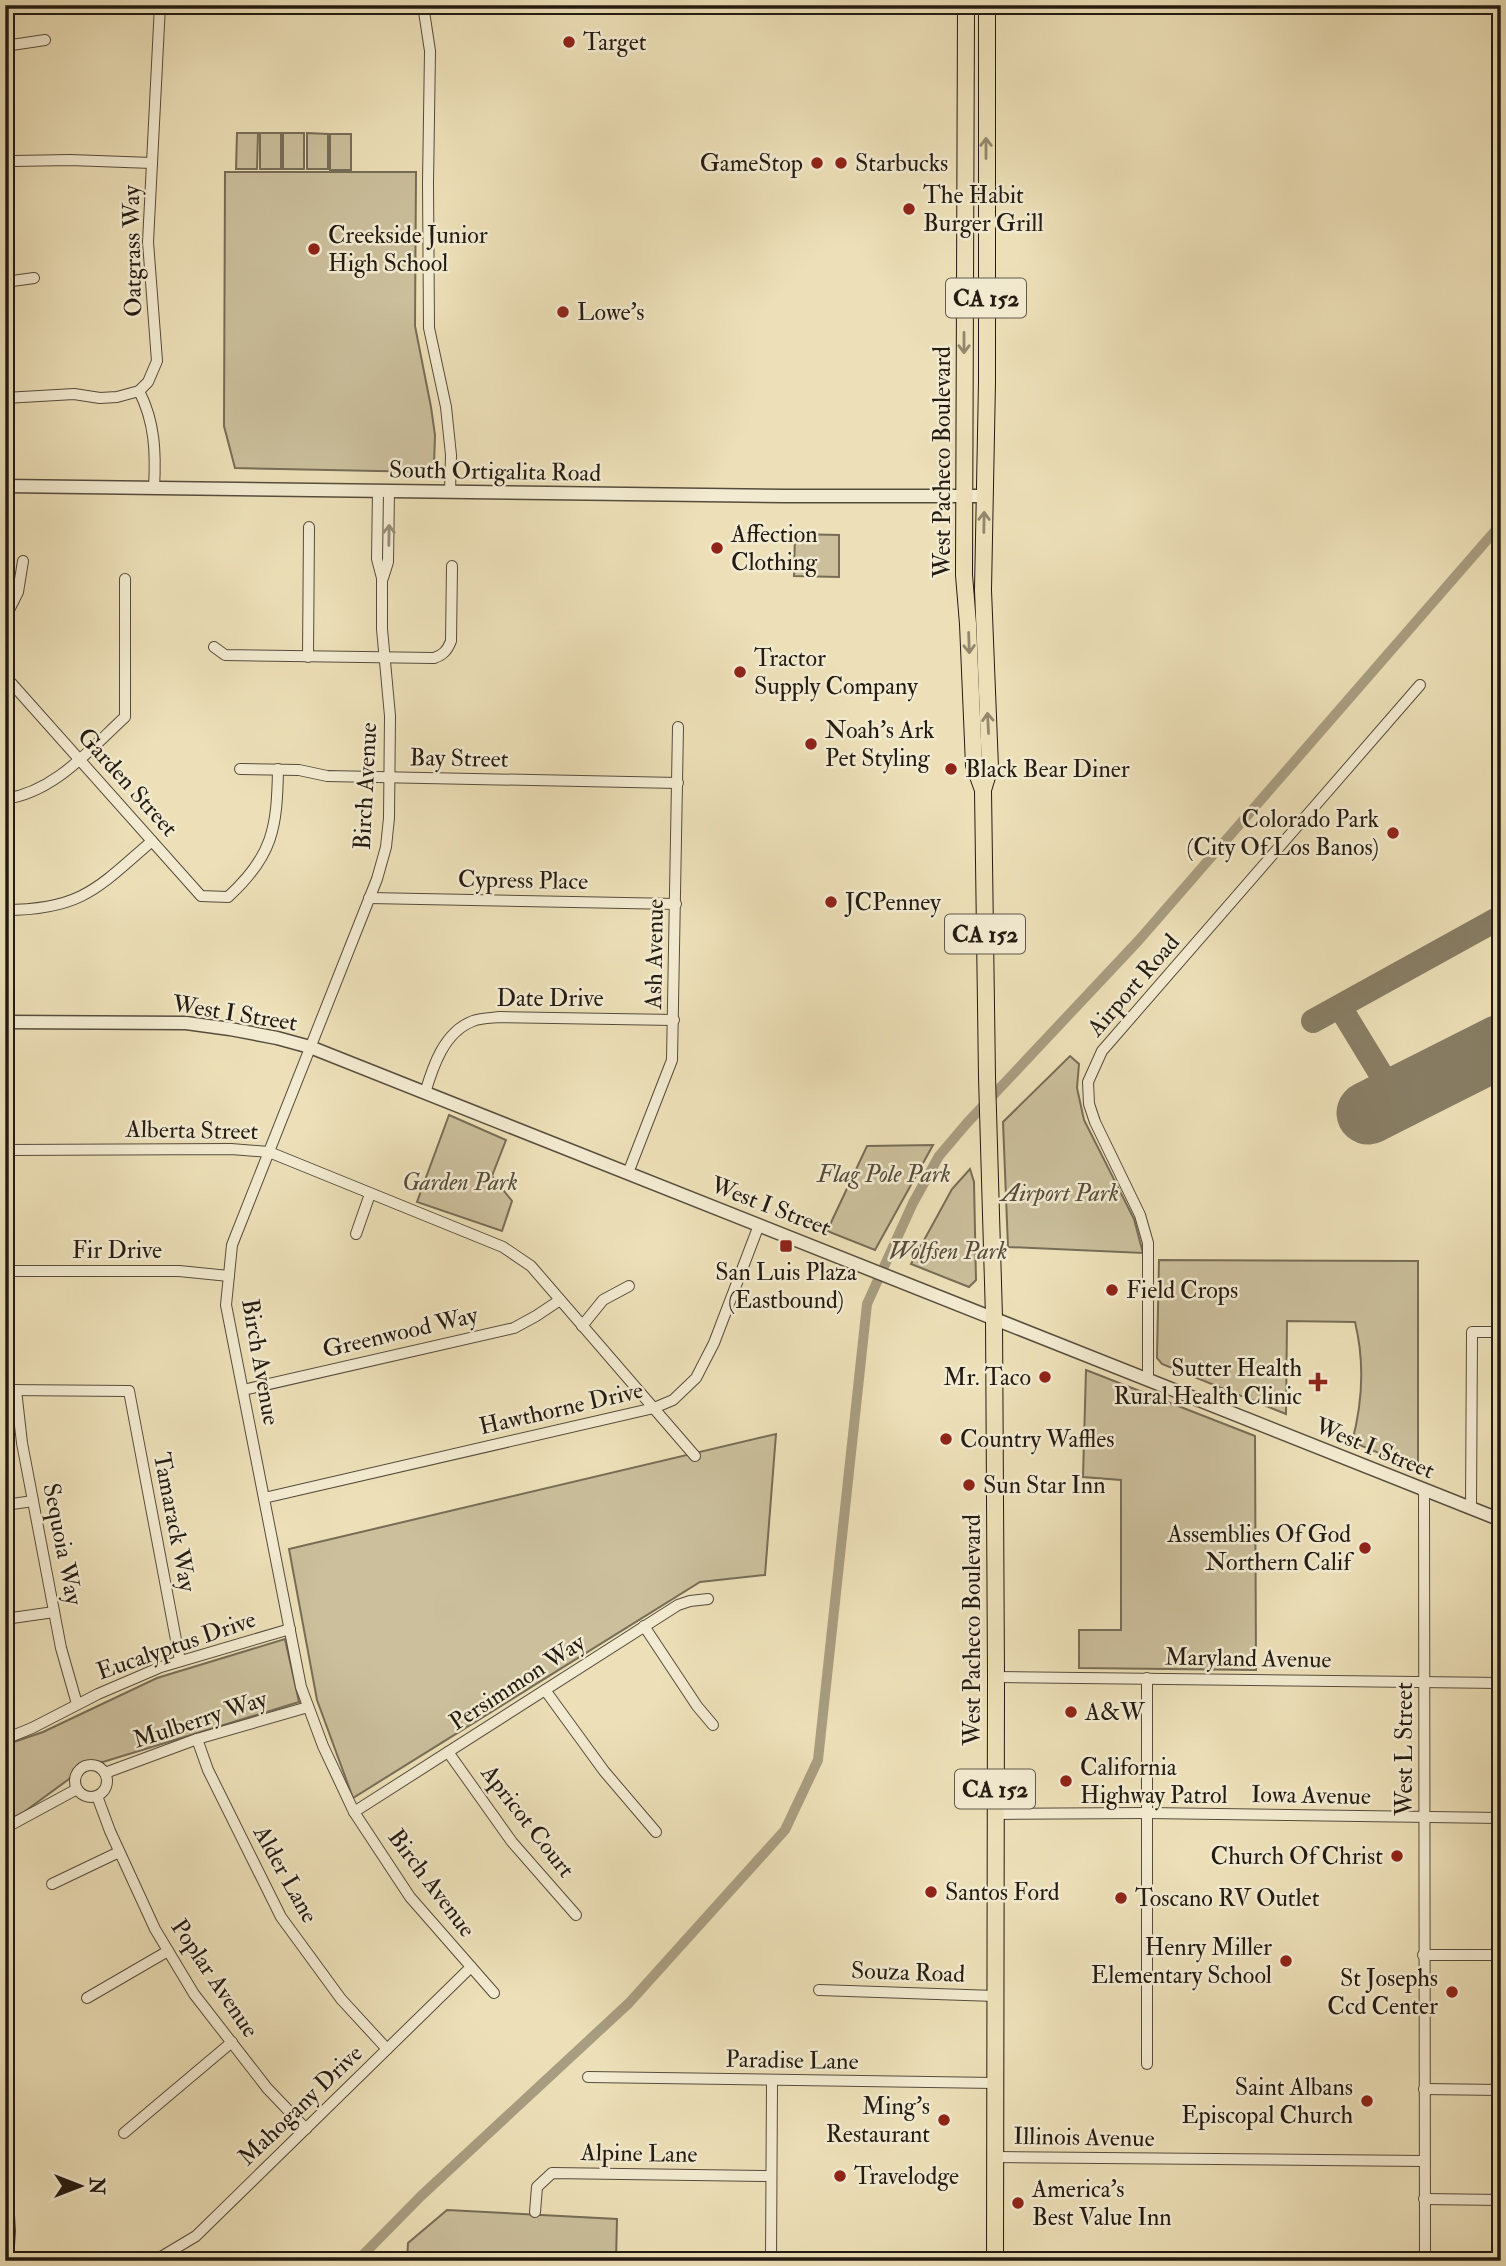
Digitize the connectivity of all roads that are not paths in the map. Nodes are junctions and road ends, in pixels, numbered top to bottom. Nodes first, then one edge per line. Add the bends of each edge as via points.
1 (160, 5) edge
2 (423, 5) edge
3 (966, 5) edge
4 (987, 5) edge
5 (45, 40) dead end
6 (5, 46) edge
7 (965, 147) junction
8 (12, 161) dead end
9 (152, 163) junction
10 (34, 278) dead end
11 (5, 282) edge
12 (987, 328) junction
13 (139, 391) junction
14 (5, 398) edge
15 (5, 486) edge
16 (154, 488) junction
17 (384, 491) junction
18 (450, 492) junction
19 (964, 496) junction
20 (985, 496) junction
21 (309, 527) dead end
22 (23, 561) dead end
23 (452, 566) dead end
24 (125, 579) dead end
25 (5, 618) edge
26 (214, 647) dead end
27 (307, 657) junction
28 (385, 658) junction
29 (5, 676) edge
30 (1420, 685) dead end
31 (678, 727) dead end
32 (79, 759) junction
33 (240, 769) dead end
34 (278, 769) junction
35 (389, 777) junction
36 (678, 783) junction
37 (983, 790) junction
38 (5, 799) edge
39 (152, 841) junction
40 (369, 898) junction
41 (676, 904) junction
42 (5, 910) edge
43 (674, 1020) junction
44 (5, 1022) edge
45 (310, 1047) junction
46 (425, 1093) junction
47 (5, 1150) edge
48 (269, 1152) junction
49 (628, 1173) junction
50 (370, 1194) junction
51 (760, 1225) junction
52 (356, 1234) dead end
53 (5, 1271) edge
54 (229, 1276) junction
55 (629, 1286) dead end
56 (560, 1300) junction
57 (994, 1317) junction
58 (582, 1326) junction
59 (1501, 1332) edge
60 (1148, 1379) junction
61 (11, 1390) edge
62 (243, 1390) junction
63 (653, 1408) junction
64 (695, 1456) dead end
65 (1424, 1490) junction
66 (264, 1498) junction
67 (33, 1501) junction
68 (5, 1505) edge
69 (1471, 1508) junction
70 (1501, 1520) edge
71 (708, 1600) dead end
72 (54, 1612) junction
73 (5, 1619) edge
74 (644, 1626) junction
75 (290, 1629) junction
76 (180, 1661) junction
77 (996, 1677) junction
78 (1147, 1678) junction
79 (1425, 1682) junction
80 (1501, 1683) edge
81 (545, 1690) junction
82 (77, 1704) junction
83 (308, 1707) junction
84 (713, 1725) dead end
85 (5, 1739) edge
86 (197, 1739) junction
87 (448, 1752) junction
88 (105, 1773) junction
89 (77, 1789) junction
90 (97, 1796) junction
91 (354, 1812) junction
92 (1147, 1813) junction
93 (995, 1814) junction
94 (1426, 1816) junction
95 (1501, 1818) edge
96 (5, 1828) edge
97 (656, 1832) dead end
98 (119, 1852) junction
99 (52, 1884) dead end
100 (576, 1915) dead end
101 (168, 1951) junction
102 (1423, 1955) junction
103 (1501, 1955) edge
104 (471, 1967) junction
105 (819, 1990) dead end
106 (494, 1993) dead end
107 (995, 1996) junction
108 (87, 1998) dead end
109 (232, 2042) junction
110 (387, 2049) junction
111 (1147, 2064) dead end
112 (588, 2077) dead end
113 (772, 2081) junction
114 (995, 2083) junction
115 (1424, 2089) junction
116 (1501, 2090) edge
117 (306, 2129) junction
118 (124, 2133) dead end
119 (5, 2150) edge
120 (995, 2157) junction
121 (1424, 2161) junction
122 (771, 2176) junction
123 (1424, 2199) junction
124 (1501, 2200) edge
125 (535, 2212) dead end
126 (8, 2261) edge
127 (150, 2261) edge
128 (771, 2261) edge
129 (995, 2261) edge
130 (1424, 2261) edge

1 - 9 street, Oatgrass Way
2 - 18 street via 430,51 429,328 446,407
3 - 7 highway, West Pacheco Boulevard / CA 152
12 -> 4 highway, West Pacheco Boulevard / CA 152
5 - 6 street
7 - 12 highway via 975,219 978,323
7 -> 19 highway, West Pacheco Boulevard / CA 152
8 - 9 street
9 - 13 street, Oatgrass Way via 148,242 157,361
10 - 11 street
12 - 20 highway, West Pacheco Boulevard / CA 152
13 - 14 street via 100,398 74,394
13 - 16 street via 153,430
15 - 16 street, South Ortigalita Road
16 - 17 street, South Ortigalita Road
17 - 18 street, South Ortigalita Road
17 - 28 street, Birch Avenue via 377,559 383,578
18 - 19 street, South Ortigalita Road
19 - 20 street, South Ortigalita Road
19 -> 37 highway, West Pacheco Boulevard / CA 152 via 974,765
37 -> 20 highway, West Pacheco Boulevard / CA 152 via 990,767 983,614
21 - 27 street
22 - 25 street via 18,592
23 - 28 street via 451,641 445,652 433,659
24 - 32 street via 125,717
26 - 27 street via 225,655
27 - 28 street
28 - 35 street, Birch Avenue
29 - 32 street, Garden Street
30 - 60 street, Airport Road via 1102,1051 1087,1082 1095,1122 1149,1243
31 - 36 street, Ash Avenue
32 - 38 street via 44,787
32 - 39 street, Garden Street
33 - 34 street, Bay Street
34 - 35 street, Bay Street
34 - 39 street, Garden Street via 269,844 253,873 228,897 201,895
35 - 36 street, Bay Street
35 - 40 street, Birch Avenue via 386,847
36 - 41 street, Ash Avenue
37 - 57 highway, West Pacheco Boulevard / CA 152
39 - 42 street via 103,884 74,900 41,909
40 - 41 street, Cypress Place
40 - 45 street, Birch Avenue
41 - 43 street, Ash Avenue
43 - 46 street, Date Drive via 474,1020 453,1035 436,1058
43 - 49 street, Ash Avenue via 672,1060
44 - 45 street, West I Street via 186,1023
45 - 46 street, West I Street
45 - 48 street, Birch Avenue
46 - 49 street, West I Street
47 - 48 street, Alberta Street
48 - 50 street, Alberta Street
48 - 54 street, Birch Avenue via 232,1245
49 - 51 street, West I Street
50 - 52 street
50 - 56 street, Alberta Street via 503,1247 531,1266
51 - 57 street, West I Street
51 - 63 street, Hawthorne Drive via 696,1378 673,1400
53 - 54 street, Fir Drive via 179,1271
54 - 62 street, Birch Avenue via 226,1306
55 - 58 street via 603,1300
56 - 58 street, Alberta Street
56 - 62 street, Greenwood Way via 514,1328
57 - 60 street, West I Street
57 - 77 highway, West Pacheco Boulevard / CA 152
58 - 63 street, Alberta Street
59 - 69 street via 1472,1332
60 - 65 street, West I Street
61 - 67 street, Sequoia Way
61 - 76 street, Tamarack Way via 129,1391
62 - 66 street, Birch Avenue
63 - 64 street, Alberta Street
63 - 66 street, Hawthorne Drive
65 - 69 street, West I Street
65 - 79 street, West L Street
66 - 75 street, Birch Avenue
67 - 68 street
67 - 72 street, Sequoia Way
69 - 70 street, West I Street
71 - 74 street, Persimmon Way via 678,1605
72 - 73 street
72 - 82 street, Sequoia Way
74 - 81 street, Persimmon Way
74 - 84 street
75 - 76 street, Eucalyptus Drive
75 - 83 street, Birch Avenue
76 - 82 street, Eucalyptus Drive
77 - 78 street, Maryland Avenue
77 - 93 highway, West Pacheco Boulevard / CA 152
78 - 79 street, Maryland Avenue
78 - 92 street
79 - 80 street, Maryland Avenue
79 - 94 street, West L Street
81 - 87 street, Persimmon Way
81 - 97 street via 604,1772
82 - 85 street, Eucalyptus Drive
83 - 86 street, Mulberry Way
83 - 91 street, Birch Avenue
86 - 88 street, Mulberry Way
86 - 110 street, Alder Lane via 281,1917 341,1999
87 - 91 street, Persimmon Way
87 - 100 street, Apricot Court via 512,1842
88 - 89 street via 86,1765 75,1778
88 - 90 street via 107,1784
89 - 90 street
89 - 96 street
90 - 98 street, Poplar Avenue
91 - 104 street, Birch Avenue via 410,1897
92 - 93 street, Iowa Avenue
92 - 94 street, Iowa Avenue
92 - 111 street
93 - 107 highway, West Pacheco Boulevard / CA 152
94 - 95 street, Iowa Avenue
94 - 102 street, West L Street
98 - 99 street
98 - 101 street, Poplar Avenue
101 - 108 street
101 - 109 street, Poplar Avenue
102 - 103 street
102 - 115 street, West L Street
104 - 106 street, Birch Avenue
104 - 110 street, Mahogany Drive
105 - 107 street, Souza Road
107 - 114 highway, West Pacheco Boulevard / CA 152
109 - 117 street, Poplar Avenue
109 - 118 street
110 - 117 street, Mahogany Drive
112 - 113 street, Paradise Lane
113 - 114 street, Paradise Lane
113 - 122 street
114 - 120 highway, West Pacheco Boulevard / CA 152
115 - 116 street
115 - 121 street, West L Street
117 - 127 street, Mahogany Drive via 196,2236
119 - 126 street
120 - 121 street, Illinois Avenue
120 - 129 highway, West Pacheco Boulevard / CA 152
121 - 123 street, West L Street
122 - 125 street, Alpine Lane via 552,2174 537,2187
122 - 128 street
123 - 124 street
123 - 130 street, West L Street

